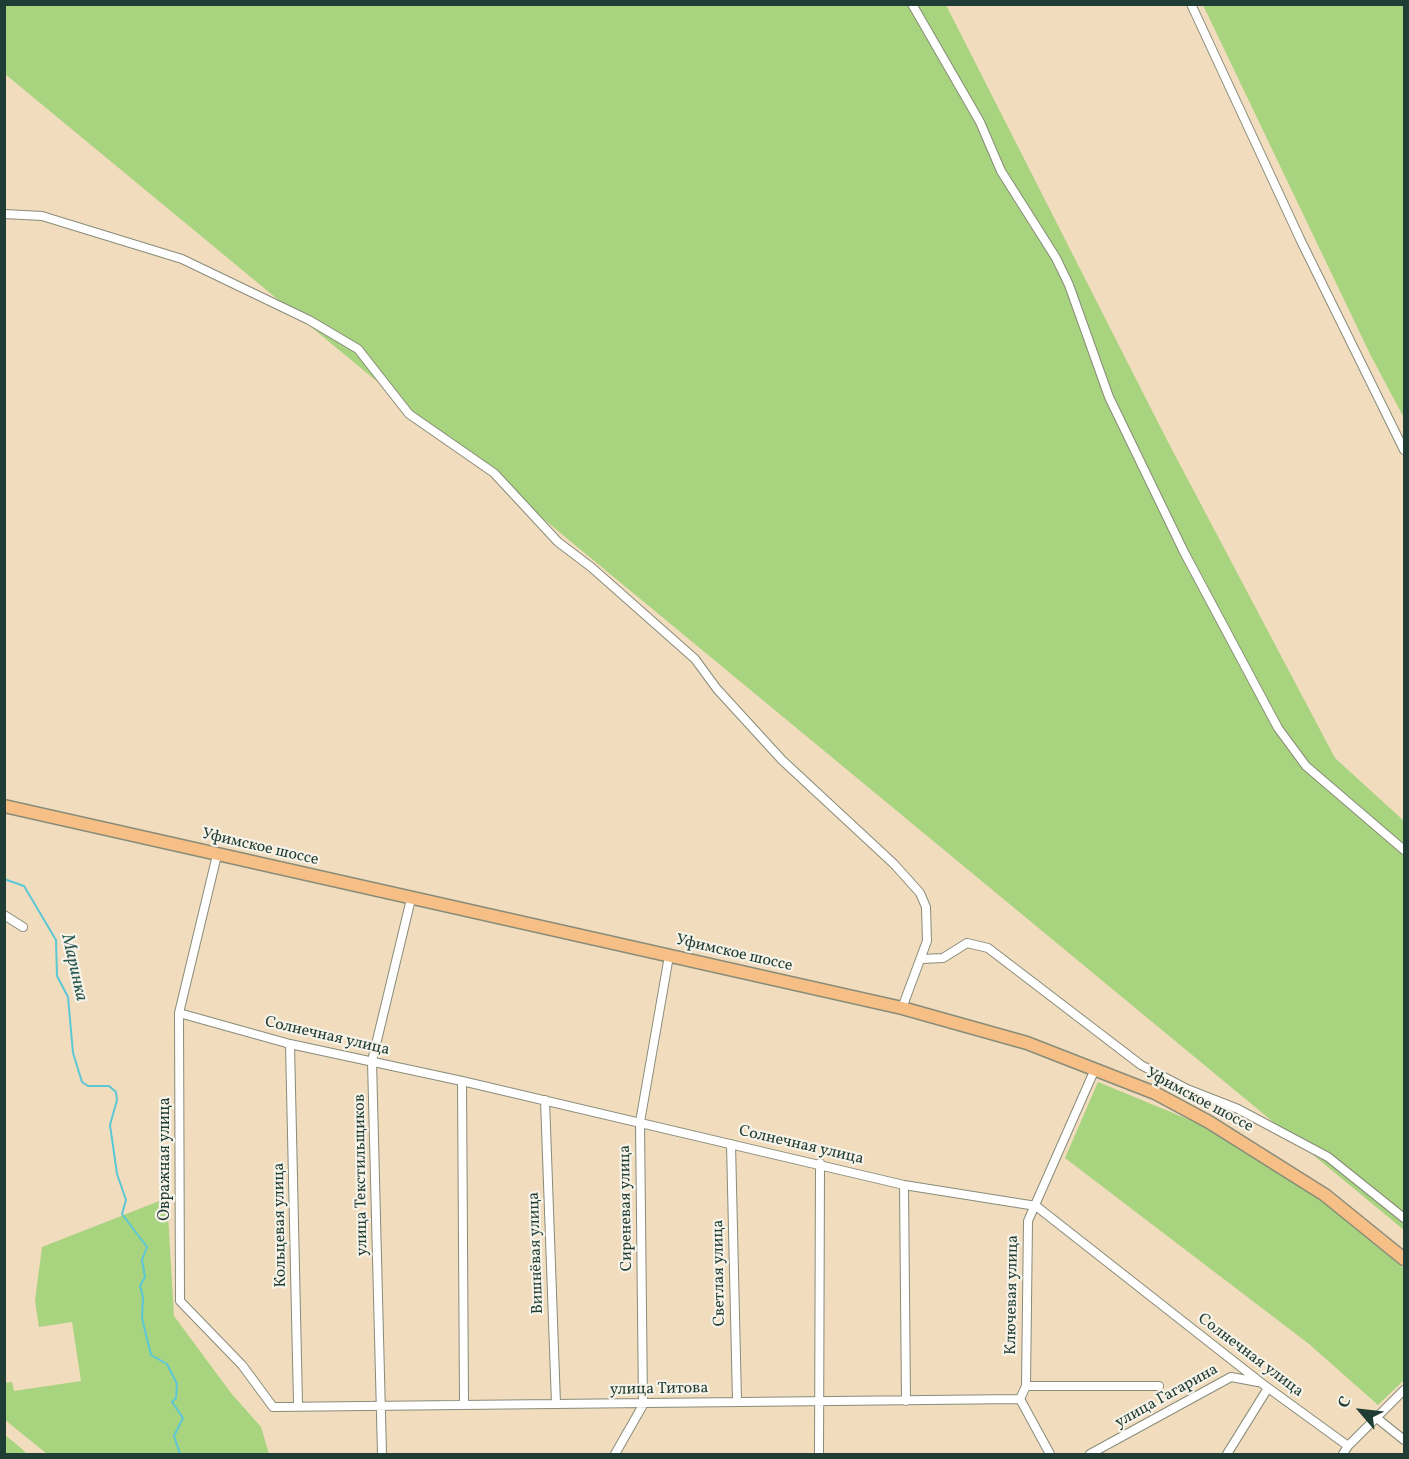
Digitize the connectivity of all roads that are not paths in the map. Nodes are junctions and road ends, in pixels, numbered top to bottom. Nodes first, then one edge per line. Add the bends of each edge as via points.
1 (912, 4) edge
2 (1191, 4) edge
3 (4, 214) edge
4 (1404, 450) edge
5 (4, 807) edge
6 (1404, 850) edge
7 (217, 855) junction
8 (411, 899) junction
9 (4, 915) edge
10 (23, 927) dead end
11 (669, 956) junction
12 (922, 959) junction
13 (902, 1008) junction
14 (179, 1013) junction
15 (290, 1044) junction
16 (372, 1061) junction
17 (1095, 1069) junction
18 (462, 1081) junction
19 (545, 1100) junction
20 (640, 1122) junction
21 (731, 1144) junction
22 (820, 1163) junction
23 (904, 1185) junction
24 (1036, 1206) junction
25 (1404, 1218) edge
26 (1404, 1259) edge
27 (1260, 1382) junction
28 (1026, 1386) junction
29 (1159, 1386) dead end
30 (1268, 1388) junction
31 (1404, 1390) edge
32 (1020, 1399) junction
33 (737, 1401) junction
34 (906, 1401) junction
35 (464, 1403) junction
36 (819, 1403) junction
37 (298, 1404) junction
38 (556, 1404) junction
39 (643, 1405) junction
40 (381, 1406) junction
41 (1378, 1419) junction
42 (1404, 1440) edge
43 (1348, 1446) junction
44 (382, 1455) edge
45 (615, 1455) edge
46 (819, 1455) edge
47 (1050, 1455) edge
48 (1090, 1455) edge
49 (1227, 1455) edge
50 (1343, 1455) edge

1 - 6 street via 980,122 1001,171 1056,258 1109,397 1184,552 1278,728 1306,766
2 - 4 street
3 - 12 street via 42,216 182,259 358,348 409,414 494,473 558,542 686,651 782,760 894,864 920,893 926,908 927,941
5 - 7 main road, Уфимское шоссе
7 - 8 main road, Уфимское шоссе
7 - 14 street, Овражная улица
8 - 11 main road, Уфимское шоссе
8 - 16 street, улица Текстильщиков
9 - 10 street
11 - 13 main road, Уфимское шоссе
11 - 20 street, Сиреневая улица
12 - 13 street
12 - 25 street via 943,958 967,943 988,948 1141,1065 1238,1109 1328,1157
13 - 17 main road, Уфимское шоссе via 1027,1042
14 - 15 street, Солнечная улица
14 - 37 street, Овражная улица via 180,1301 242,1365 273,1407
15 - 16 street, Солнечная улица
15 - 37 street, Кольцевая улица
16 - 18 street, Солнечная улица
16 - 40 street, улица Текстильщиков
17 - 24 street, Ключевая улица
17 - 26 main road, Уфимское шоссе via 1155,1093 1265,1155 1325,1195
18 - 19 street, Солнечная улица
18 - 35 street
19 - 20 street, Солнечная улица
19 - 38 street, Вишнёвая улица
20 - 21 street, Солнечная улица
20 - 39 street, Сиреневая улица
21 - 22 street, Солнечная улица
21 - 33 street, Светлая улица
22 - 23 street, Солнечная улица
22 - 36 street
23 - 24 street, Солнечная улица
23 - 34 street
24 - 27 street, Солнечная улица
24 - 28 street, Ключевая улица via 1028,1221
27 - 30 street, Солнечная улица
27 - 48 street, улица Гагарина via 1231,1377
28 - 29 street
28 - 32 street, Ключевая улица
30 - 43 street, Солнечная улица
30 - 49 street
31 - 41 street
32 - 34 street, улица Титова
32 - 47 street
33 - 36 street, улица Титова
33 - 39 street, улица Титова
34 - 36 street, улица Титова
35 - 38 street, улица Титова
35 - 40 street, улица Титова
36 - 46 street
37 - 40 street, улица Титова
38 - 39 street, улица Титова
39 - 45 street, Сиреневая улица
40 - 44 street, улица Текстильщиков
41 - 42 street
41 - 43 street
43 - 50 street

